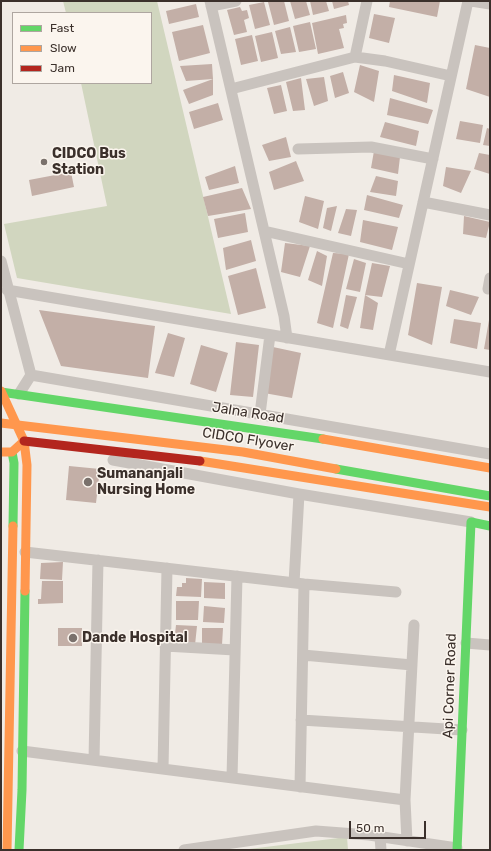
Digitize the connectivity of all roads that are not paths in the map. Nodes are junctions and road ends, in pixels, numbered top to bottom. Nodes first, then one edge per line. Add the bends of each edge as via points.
1 (236, 1) edge
2 (367, 1) edge
3 (468, 1) edge
4 (471, 1) edge
5 (211, 4) edge
6 (490, 4) edge
7 (355, 57) junction
8 (451, 76) junction
9 (231, 89) junction
10 (298, 149) dead end
11 (433, 159) junction
12 (423, 202) junction
13 (490, 216) edge
14 (264, 231) junction
15 (1, 261) edge
16 (409, 264) junction
17 (7, 290) junction
18 (270, 335) junction
19 (287, 338) junction
20 (389, 355) junction
21 (490, 372) edge
22 (31, 375) junction
23 (1, 391) edge
24 (18, 394) junction
25 (1, 410) edge
26 (24, 413) dead end
27 (260, 414) junction
28 (1, 423) edge
29 (4, 435) edge
30 (24, 441) junction
31 (1, 452) edge
32 (12, 452) junction
33 (490, 454) edge
34 (113, 460) dead end
35 (490, 468) edge
36 (299, 494) junction
37 (490, 496) edge
38 (490, 507) edge
39 (471, 522) junction
40 (490, 526) edge
41 (25, 552) junction
42 (98, 560) junction
43 (167, 568) junction
44 (237, 576) junction
45 (299, 583) junction
46 (396, 592) dead end
47 (414, 624) dead end
48 (466, 642) junction
49 (490, 645) edge
50 (165, 646) junction
51 (235, 650) junction
52 (6, 651) edge
53 (303, 655) junction
54 (412, 664) junction
55 (301, 720) junction
56 (409, 727) junction
57 (462, 730) junction
58 (22, 751) junction
59 (94, 760) junction
60 (163, 769) junction
61 (232, 778) junction
62 (5, 786) edge
63 (300, 787) junction
64 (405, 800) junction
65 (380, 837) junction
66 (407, 841) junction
67 (457, 849) edge
68 (7, 850) edge
69 (19, 850) edge
70 (184, 850) edge
71 (381, 850) edge

1 - 5 street
2 - 7 street
3 - 8 street
4 - 6 street
5 - 9 street
7 - 8 street
7 - 9 street
8 - 11 street
9 - 14 street
10 - 11 street via 371,147
11 - 12 street
12 - 13 street
12 - 16 street
14 - 16 street
14 - 19 street
15 - 17 street
16 - 20 street
17 - 18 street
17 - 22 street
18 - 19 street
18 - 27 street
19 - 20 street
20 - 21 street
22 - 24 street
22 - 27 street
23 - 24 main road, Jalna Road
23 - 30 main road
24 - 35 main road, Jalna Road via 270,430
25 - 26 main road
27 - 33 street
28 - 37 main road, CIDCO Flyover, bridge via 243,452
29 - 32 main road
30 - 32 main road
30 - 38 main road via 210,462
30 - 41 main road via 27,465
31 - 32 main road
32 - 52 main road via 14,463
34 - 36 street
36 - 39 street
36 - 45 street
39 - 40 main road
39 - 48 main road, Api Corner Road
41 - 42 street
41 - 58 main road
42 - 43 street
42 - 59 street
43 - 44 street
43 - 50 street
44 - 45 street
44 - 51 street
45 - 46 street
45 - 53 street
47 - 54 street
48 - 49 street
48 - 57 main road, Api Corner Road
50 - 51 street
50 - 60 street
51 - 61 street
52 - 62 main road
53 - 54 street
53 - 55 street
54 - 56 street
55 - 56 street
55 - 63 street
56 - 57 street
56 - 64 street
57 - 67 main road, Api Corner Road
58 - 59 street
58 - 69 main road
59 - 60 street
60 - 61 street
61 - 63 street
62 - 68 main road
63 - 64 street
64 - 66 street
65 - 66 street
65 - 70 street via 316,831
65 - 71 street
66 - 67 street

